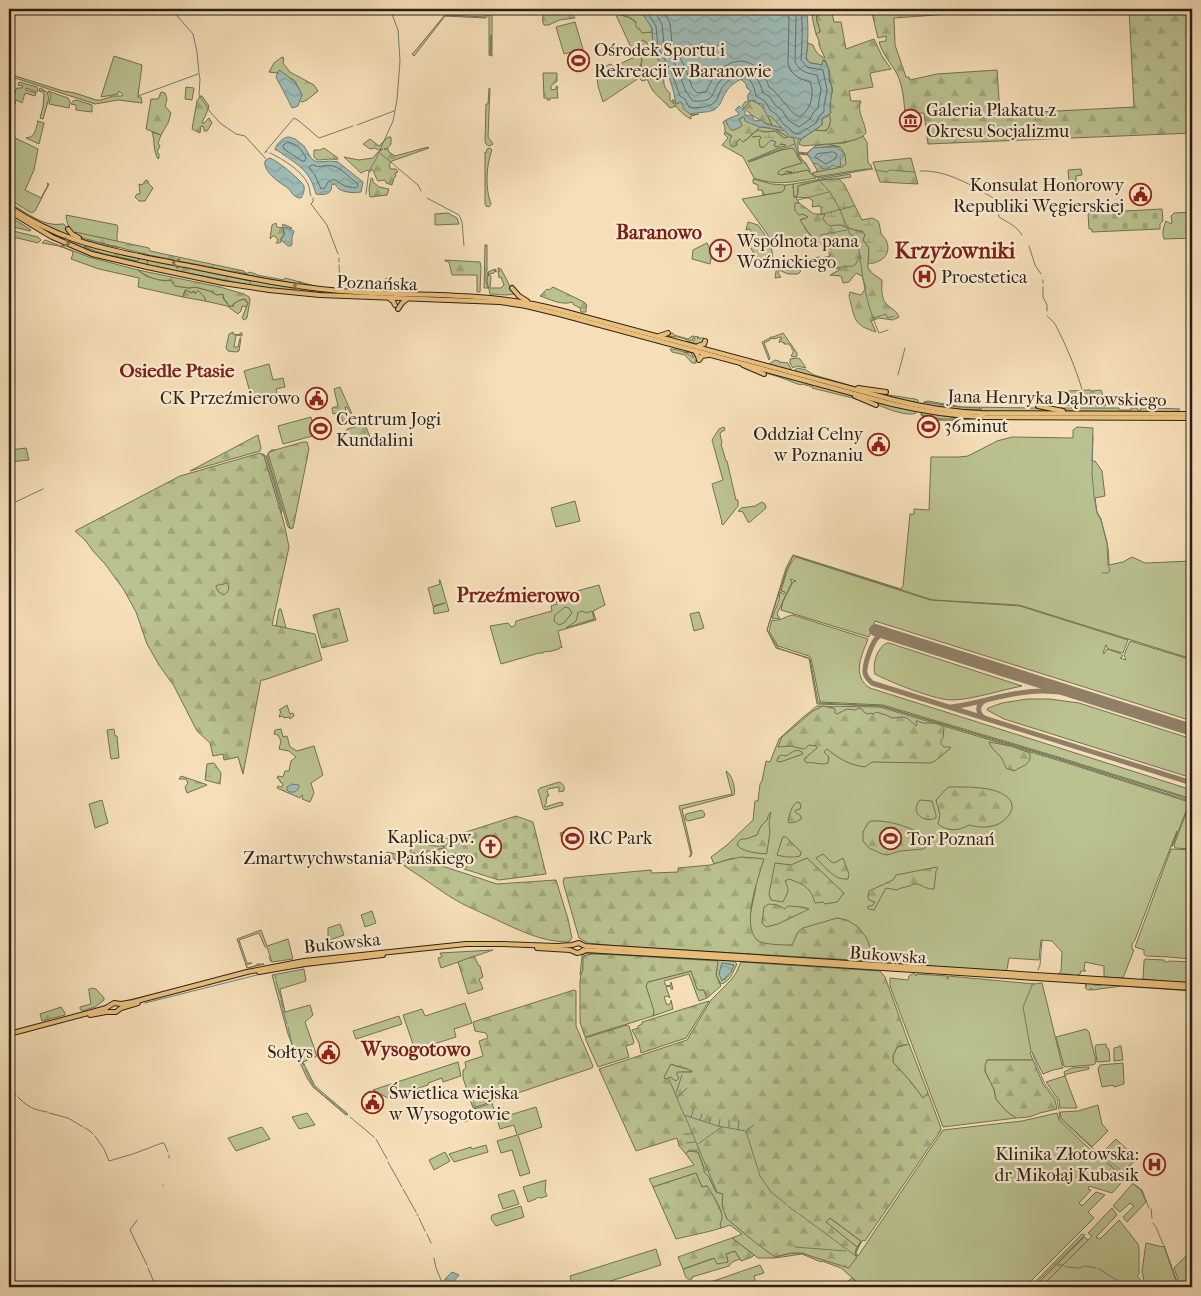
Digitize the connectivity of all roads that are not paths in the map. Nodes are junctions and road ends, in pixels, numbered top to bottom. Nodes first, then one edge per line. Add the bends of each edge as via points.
1 (9, 207) edge
2 (9, 211) edge
3 (68, 229) dead end
4 (88, 243) junction
5 (323, 285) dead end
6 (512, 288) dead end
7 (332, 290) junction
8 (372, 293) junction
9 (403, 294) junction
10 (388, 298) junction
11 (409, 298) junction
12 (539, 305) junction
13 (668, 333) dead end
14 (656, 336) junction
15 (693, 348) junction
16 (712, 353) junction
17 (748, 361) joint
18 (771, 362) dead end
19 (739, 363) junction
20 (762, 365) junction
21 (751, 366) joint
22 (793, 370) dead end
23 (764, 374) dead end
24 (797, 374) junction
25 (848, 388) junction
26 (842, 390) junction
27 (886, 392) dead end
28 (876, 405) dead end
29 (1038, 406) dead end
30 (1078, 414) junction
31 (1192, 414) edge
32 (1005, 417) junction
33 (989, 418) dead end
34 (1192, 418) edge
35 (574, 945) junction
36 (583, 945) junction
37 (573, 950) junction
38 (582, 952) junction
39 (716, 957) junction
40 (747, 958) junction
41 (777, 961) junction
42 (1192, 987) edge
43 (118, 1004) junction
44 (110, 1006) junction
45 (119, 1009) junction
46 (112, 1012) junction
47 (9, 1035) edge

1 - 4 main road, Poznańska via 46,228
2 -> 10 main road, Poznańska via 73,247 132,264 263,289
3 - 4 main road
7 -> 4 main road, Poznańska via 223,273
5 - 7 main road
6 - 12 main road via 522,298
7 - 8 main road, Poznańska
8 - 9 main road, Poznańska
8 - 9 main road via 382,290 387,281 392,290
9 - 12 main road, Poznańska via 493,298
10 - 11 main road, Poznańska
10 - 11 main road via 396,307
11 - 15 main road, Poznańska via 522,306
12 - 14 main road, Poznańska
13 - 14 main road
14 - 15 main road, Poznańska
15 - 16 main road, Poznańska
15 - 16 main road via 699,360
15 - 16 main road via 705,341
16 - 17 main road, Poznańska
16 - 19 main road, Poznańska
17 - 20 main road, Jana Henryka Dąbrowskiego
18 - 20 main road
19 - 21 main road, Poznańska
19 - 23 main road
20 - 24 main road, Jana Henryka Dąbrowskiego
21 - 26 main road, Jana Henryka Dąbrowskiego
22 - 24 main road
24 - 25 main road, Jana Henryka Dąbrowskiego
25 - 27 main road
25 - 30 main road, Jana Henryka Dąbrowskiego via 947,410
26 - 28 main road
26 - 32 main road, Jana Henryka Dąbrowskiego via 925,411
29 - 30 main road
30 - 31 main road, Jana Henryka Dąbrowskiego
32 - 33 main road
32 - 34 main road, Jana Henryka Dąbrowskiego
35 - 36 main road
35 - 37 main road
35 - 43 main road, Bukowska via 466,944 316,959 260,969
36 - 38 main road
36 - 40 main road, Bukowska
37 - 38 main road
37 - 45 main road, Bukowska via 468,947 305,964 252,974
38 - 39 main road, Bukowska
39 - 40 main road, Bukowska
39 - 41 main road via 738,963 741,960
40 - 41 main road, Bukowska
40 - 42 main road, Bukowska
41 - 42 main road, Bukowska
43 - 44 main road
43 - 45 main road
44 - 46 main road
44 - 47 main road
45 - 46 main road
46 - 47 main road

